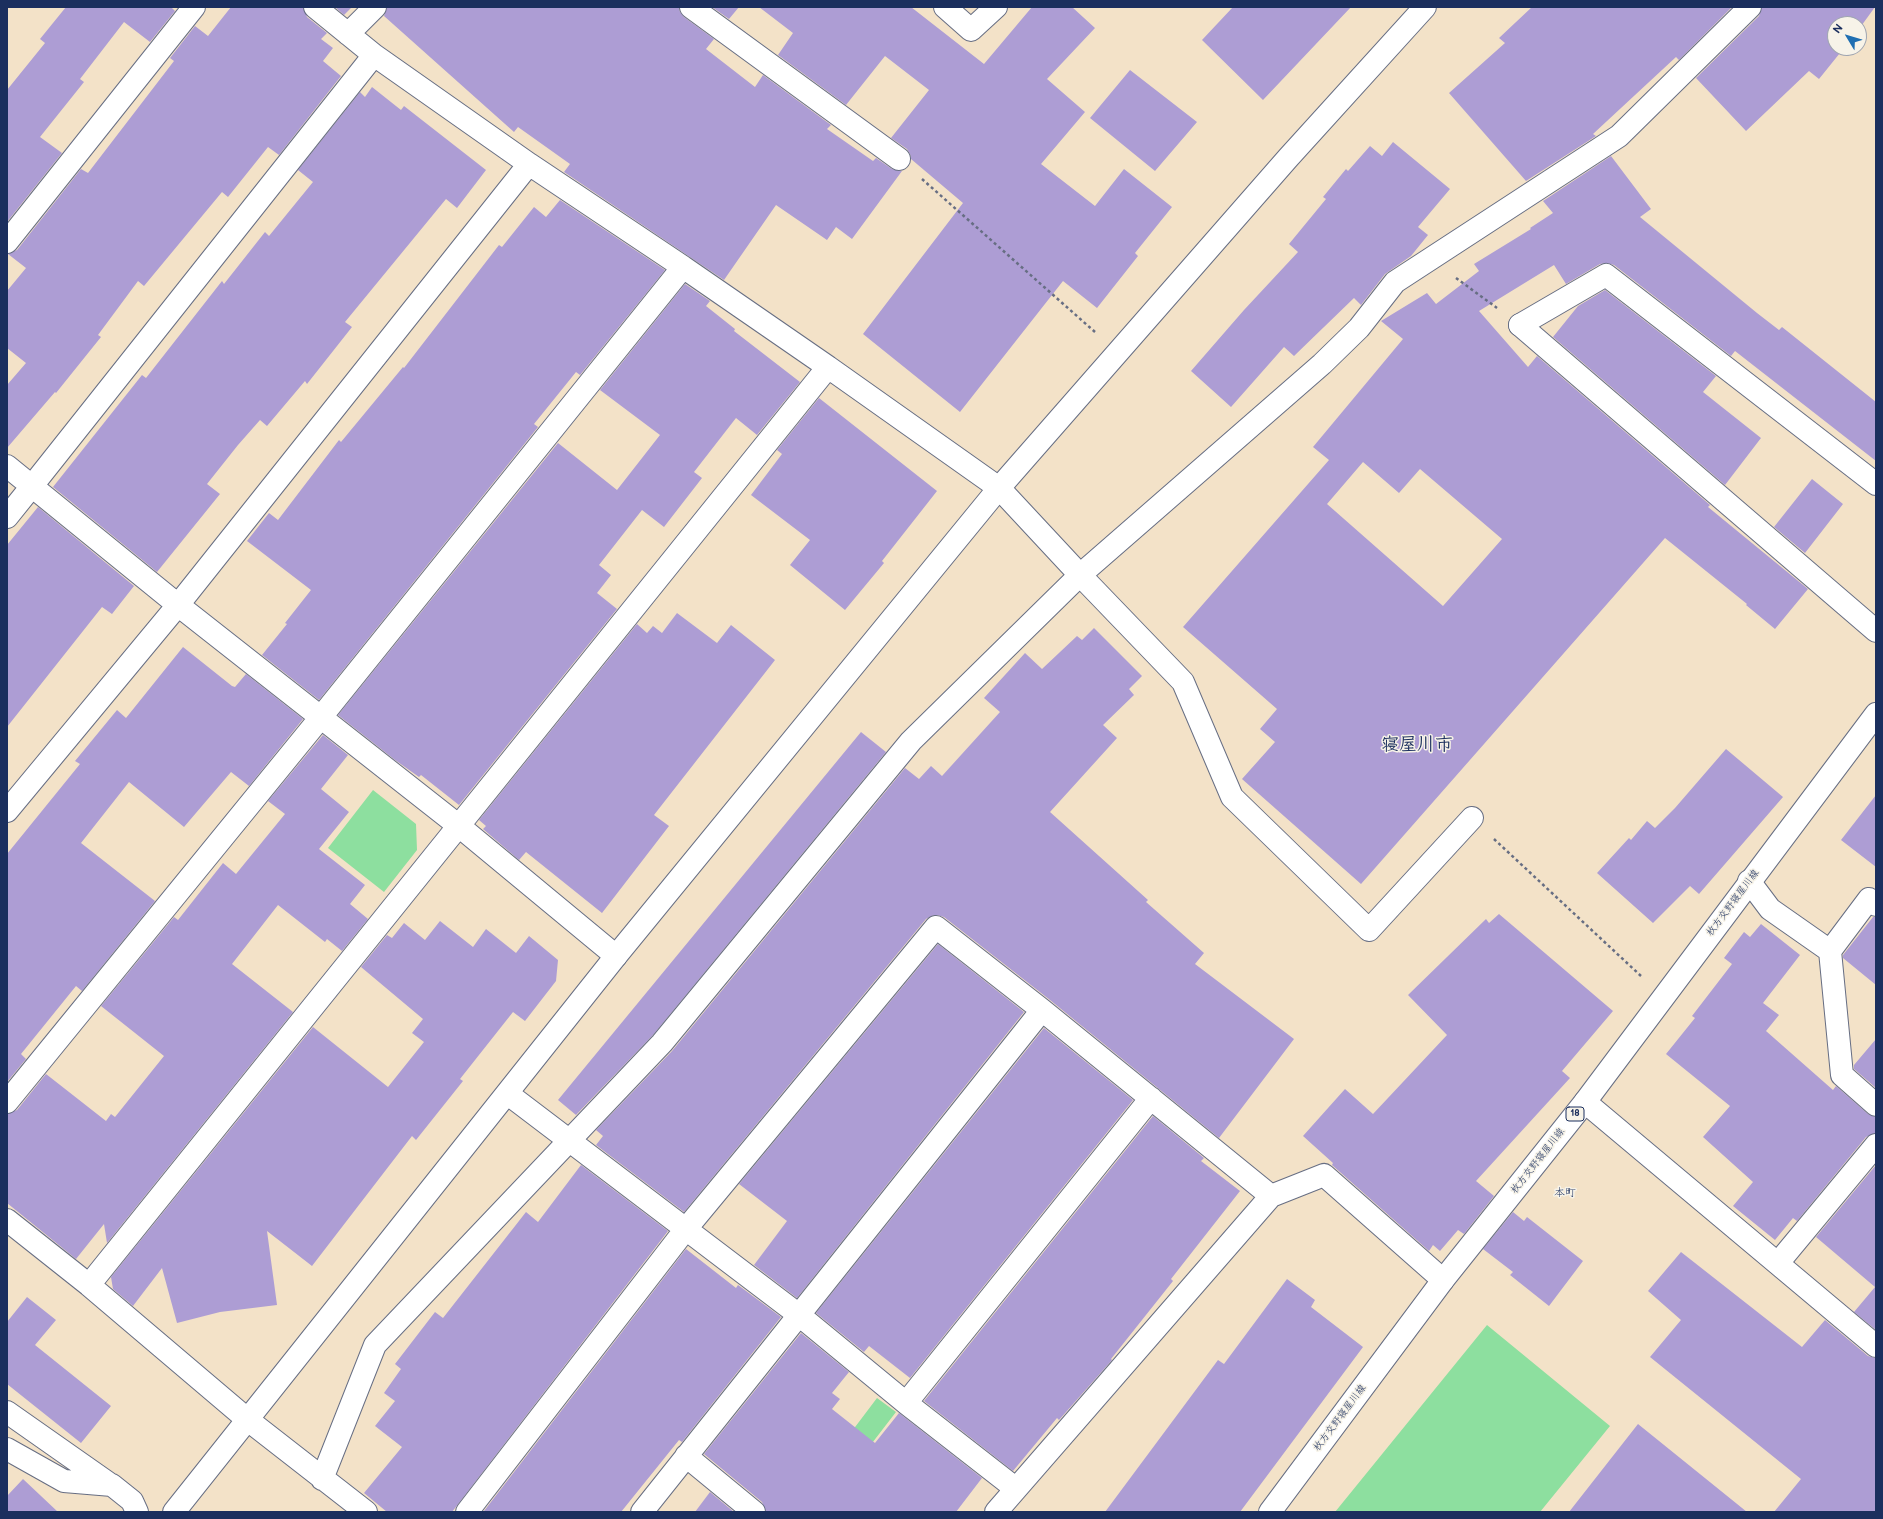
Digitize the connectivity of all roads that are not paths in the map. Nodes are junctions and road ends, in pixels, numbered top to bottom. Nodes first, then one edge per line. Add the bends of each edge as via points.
1 (194, 7) edge
2 (315, 7) edge
3 (376, 7) edge
4 (692, 7) edge
5 (945, 7) edge
6 (996, 7) edge
7 (1424, 7) edge
8 (1750, 7) edge
9 (348, 34) junction
10 (374, 55) junction
11 (899, 159) road end
12 (529, 164) junction
13 (7, 242) edge
14 (684, 267) junction
15 (828, 367) junction
16 (7, 466) edge
17 (1876, 484) edge
18 (32, 486) junction
19 (1000, 488) junction
20 (7, 517) edge
21 (1080, 575) junction
22 (178, 605) junction
23 (1876, 631) edge
24 (1876, 714) edge
25 (321, 717) junction
26 (7, 811) edge
27 (1472, 818) road end
28 (459, 826) junction
29 (1749, 882) junction
30 (1876, 905) edge
31 (1830, 951) junction
32 (616, 956) junction
33 (1042, 1010) junction
34 (508, 1094) junction
35 (1151, 1098) junction
36 (7, 1102) edge
37 (1585, 1102) junction
38 (1876, 1105) edge
39 (569, 1141) junction
40 (1876, 1145) edge
41 (1271, 1196) junction
42 (7, 1220) edge
43 (685, 1230) junction
44 (1778, 1263) junction
45 (1443, 1280) junction
46 (89, 1285) junction
47 (799, 1315) junction
48 (1876, 1346) edge
49 (906, 1403) junction
50 (7, 1412) edge
51 (248, 1420) junction
52 (7, 1449) edge
53 (686, 1456) junction
54 (322, 1479) junction
55 (112, 1485) junction
56 (1015, 1488) junction
57 (137, 1512) edge
58 (174, 1512) edge
59 (366, 1512) edge
60 (466, 1512) edge
61 (642, 1512) edge
62 (754, 1512) edge
63 (996, 1512) edge
64 (1270, 1512) edge

1 - 13 street
2 - 9 street
3 - 9 street
4 - 11 street
5 - 6 street via 971,30
7 - 19 street
8 - 21 street via 1619,136 1395,282 1359,328 1322,364
9 - 10 street
10 - 12 street
10 - 18 street
12 - 14 street
12 - 22 street
14 - 15 street
14 - 25 street
15 - 19 street
15 - 28 street
16 - 18 street
17 - 23 street via 1606,275 1520,325
18 - 20 street
18 - 22 street
19 - 21 street
19 - 32 street
21 - 27 street via 1183,682 1232,797 1369,930
21 - 39 street via 911,741 662,1043
22 - 25 street
22 - 26 street
24 - 29 street, 枚方交野寝屋川線 / 18
25 - 28 street
25 - 36 street
28 - 32 street
28 - 46 street
29 - 31 street via 1770,909
29 - 37 street, 枚方交野寝屋川線 / 18
30 - 31 street via 1869,899
31 - 38 street via 1842,1075
32 - 34 street
33 - 35 street
33 - 43 street via 936,927
33 - 47 street
34 - 39 street
34 - 51 street
35 - 41 street
35 - 49 street
37 - 44 street
37 - 45 street, 枚方交野寝屋川線 / 18
39 - 43 street
39 - 54 street via 375,1345
40 - 44 street
41 - 45 street via 1324,1175
41 - 56 street
42 - 46 street
43 - 47 street
43 - 60 street
44 - 48 street
45 - 64 street, 枚方交野寝屋川線 / 18
46 - 51 street
47 - 49 street
47 - 53 street
49 - 56 street
50 - 55 street
51 - 54 street
51 - 58 street
52 - 55 street via 64,1481
53 - 61 street
53 - 62 street
54 - 59 street
55 - 57 street via 132,1501
56 - 63 street

